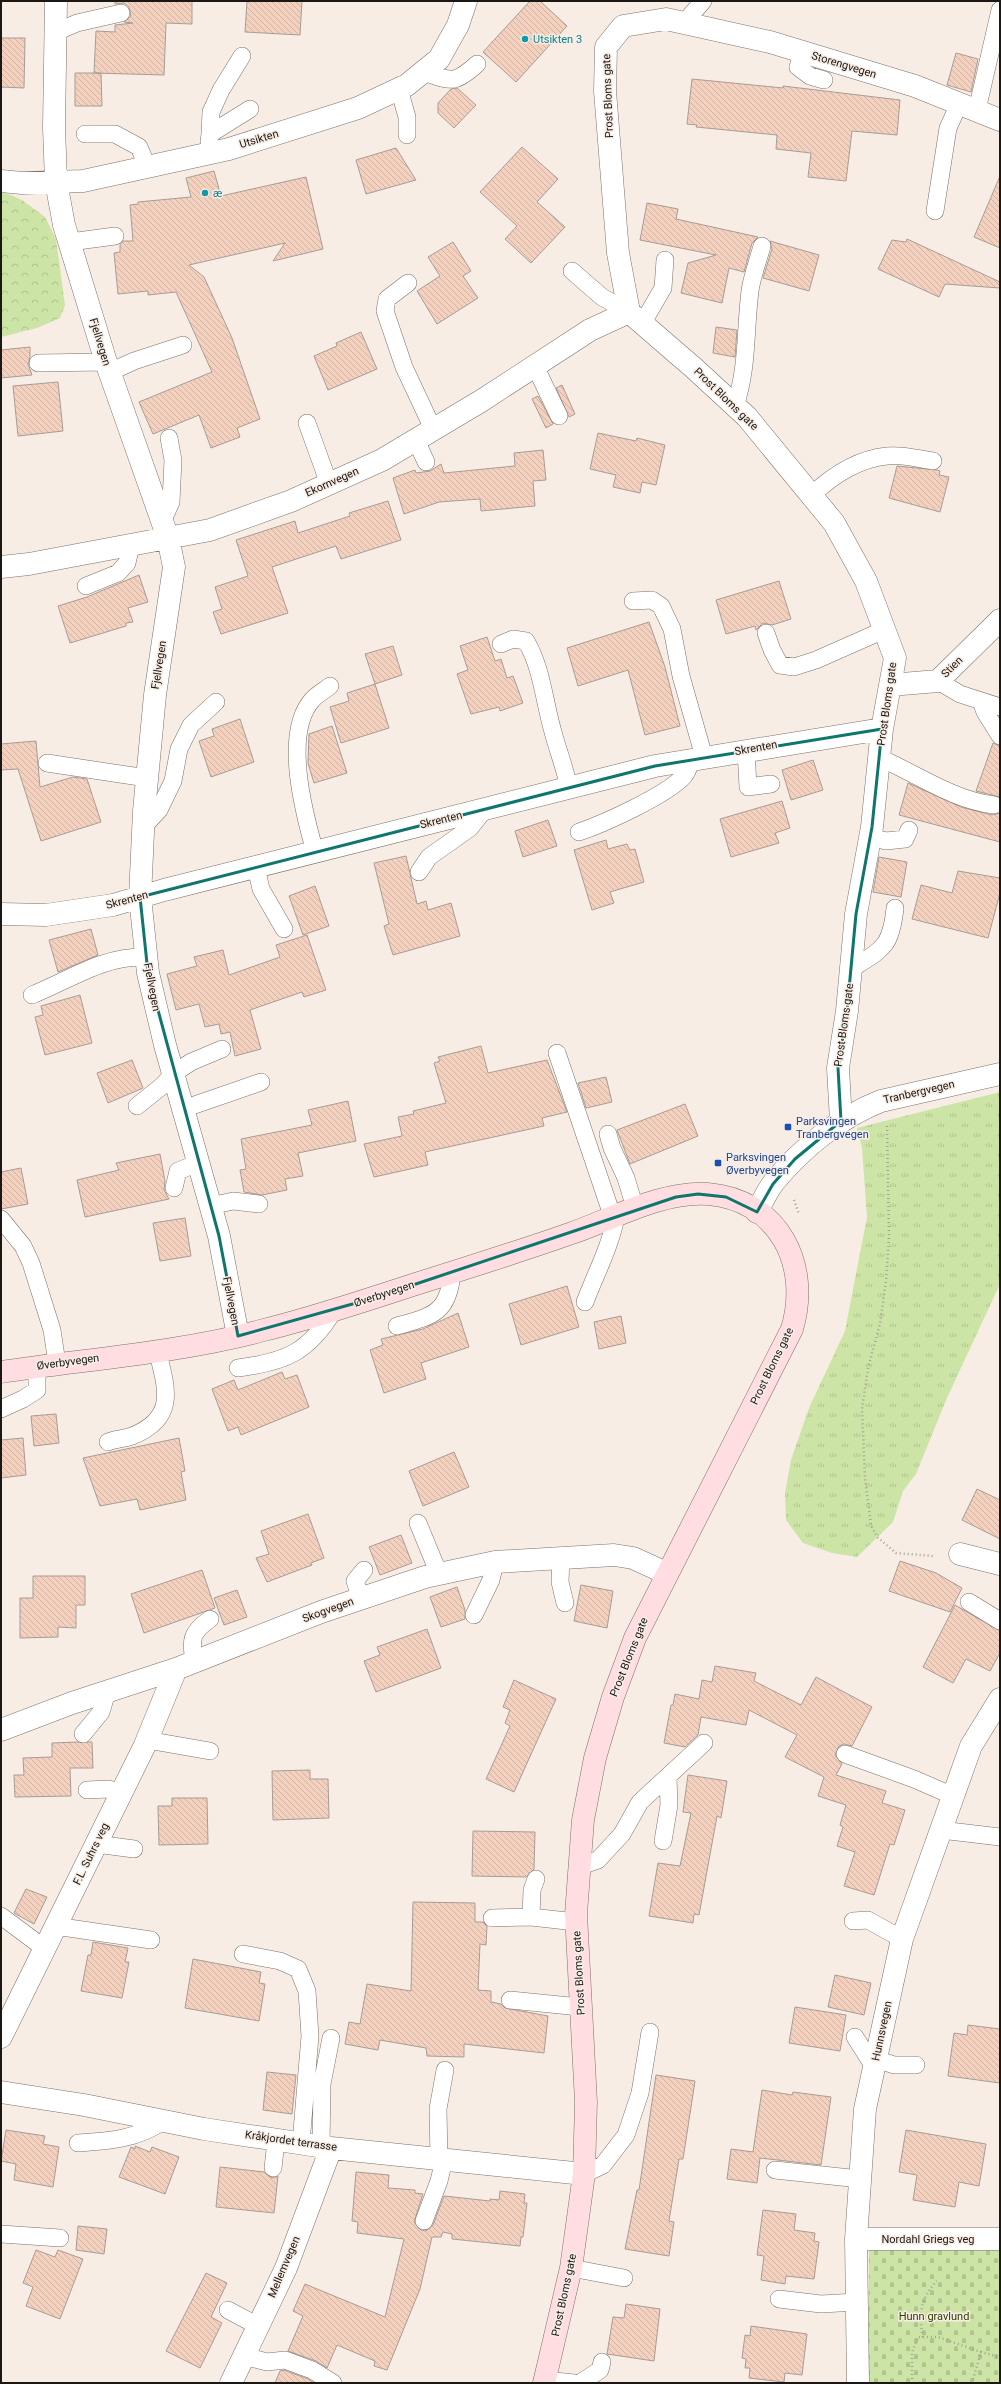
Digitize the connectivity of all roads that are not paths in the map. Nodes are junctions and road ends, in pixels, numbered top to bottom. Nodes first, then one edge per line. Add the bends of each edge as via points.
1 (56, 1) edge
2 (466, 1) edge
3 (703, 1) edge
4 (1000, 10) edge
5 (121, 13) dead end
6 (684, 23) junction
7 (56, 32) junction
8 (803, 52) junction
9 (242, 56) dead end
10 (477, 64) dead end
11 (423, 72) junction
12 (824, 80) dead end
13 (399, 89) junction
14 (968, 107) junction
15 (250, 109) dead end
16 (1000, 120) edge
17 (85, 134) dead end
18 (407, 135) dead end
19 (209, 144) junction
20 (148, 168) junction
21 (1, 181) edge
22 (56, 182) junction
23 (935, 211) dead end
24 (115, 236) dead end
25 (70, 242) junction
26 (762, 246) dead end
27 (665, 260) dead end
28 (572, 271) dead end
29 (408, 283) dead end
30 (636, 318) junction
31 (183, 345) dead end
32 (38, 363) dead end
33 (535, 366) junction
34 (108, 367) junction
35 (735, 406) junction
36 (559, 416) dead end
37 (307, 423) dead end
38 (424, 435) junction
39 (170, 438) dead end
40 (933, 461) dead end
41 (426, 462) dead end
42 (329, 484) junction
43 (812, 495) junction
44 (165, 530) junction
45 (131, 545) junction
46 (1, 567) edge
47 (86, 586) dead end
48 (633, 601) dead end
49 (1000, 620) edge
50 (884, 630) junction
51 (766, 633) dead end
52 (501, 644) dead end
53 (938, 681) junction
54 (890, 685) junction
55 (330, 686) dead end
56 (981, 701) junction
57 (216, 702) dead end
58 (1000, 706) edge
59 (882, 729) junction
60 (1000, 736) edge
61 (746, 750) junction
62 (698, 758) junction
63 (880, 758) junction
64 (47, 763) dead end
65 (147, 778) junction
66 (771, 784) dead end
67 (569, 788) junction
68 (994, 805) dead end
69 (485, 809) junction
70 (144, 826) junction
71 (909, 830) dead end
72 (579, 832) dead end
73 (870, 837) junction
74 (315, 852) junction
75 (256, 867) junction
76 (419, 872) dead end
77 (140, 897) junction
78 (895, 908) dead end
79 (1, 914) edge
80 (284, 928) dead end
81 (146, 957) junction
82 (851, 969) junction
83 (32, 995) dead end
84 (222, 1049) dead end
85 (557, 1053) dead end
86 (173, 1074) junction
87 (1000, 1074) edge
88 (261, 1082) dead end
89 (137, 1106) dead end
90 (183, 1109) junction
91 (841, 1121) junction
92 (608, 1134) dead end
93 (198, 1163) junction
94 (174, 1188) dead end
95 (259, 1204) dead end
96 (210, 1206) junction
97 (757, 1212) junction
98 (621, 1214) junction
99 (1, 1219) edge
100 (452, 1272) junction
101 (586, 1302) dead end
102 (334, 1310) junction
103 (397, 1326) dead end
104 (238, 1336) junction
105 (157, 1350) junction
106 (47, 1365) junction
107 (238, 1368) dead end
108 (1, 1372) edge
109 (1, 1409) edge
110 (108, 1442) dead end
111 (418, 1523) dead end
112 (960, 1554) road end
113 (561, 1557) junction
114 (495, 1562) junction
115 (1000, 1564) edge
116 (364, 1570) dead end
117 (666, 1573) junction
118 (440, 1574) junction
119 (361, 1599) junction
120 (969, 1602) dead end
121 (565, 1603) dead end
122 (474, 1615) dead end
123 (210, 1619) dead end
124 (1000, 1621) edge
125 (185, 1666) junction
126 (107, 1692) junction
127 (1000, 1699) edge
128 (1, 1730) edge
129 (83, 1734) dead end
130 (147, 1740) junction
131 (704, 1743) dead end
132 (210, 1751) dead end
133 (845, 1754) dead end
134 (668, 1777) junction
135 (87, 1790) dead end
136 (122, 1792) junction
137 (953, 1796) junction
138 (941, 1830) junction
139 (1000, 1837) edge
140 (663, 1841) dead end
141 (96, 1844) junction
142 (134, 1849) dead end
143 (578, 1867) junction
144 (536, 1879) dead end
145 (1, 1916) edge
146 (531, 1917) junction
147 (492, 1918) dead end
148 (853, 1921) dead end
149 (576, 1922) junction
150 (55, 1926) junction
151 (902, 1939) junction
152 (151, 1940) dead end
153 (44, 1948) junction
154 (243, 1954) dead end
155 (510, 2000) dead end
156 (580, 2007) junction
157 (650, 2032) dead end
158 (1, 2037) edge
159 (855, 2037) dead end
160 (330, 2038) dead end
161 (875, 2063) junction
162 (916, 2066) dead end
163 (445, 2070) dead end
164 (1, 2092) edge
165 (163, 2121) junction
166 (279, 2140) junction
167 (78, 2143) dead end
168 (317, 2146) junction
169 (441, 2160) junction
170 (273, 2168) dead end
171 (775, 2170) dead end
172 (584, 2174) junction
173 (860, 2179) junction
174 (424, 2220) dead end
175 (1, 2234) edge
176 (60, 2238) dead end
177 (856, 2239) junction
178 (1000, 2239) edge
179 (571, 2268) junction
180 (624, 2278) dead end
181 (779, 2299) dead end
182 (857, 2302) junction
183 (228, 2310) dead end
184 (258, 2326) junction
185 (244, 2356) junction
186 (602, 2362) dead end
187 (545, 2382) edge
188 (231, 2383) edge
189 (334, 2383) edge
190 (574, 2383) edge
191 (580, 2383) edge
192 (858, 2383) edge

1 - 7 street, Fjellvegen
2 - 11 street, Utsikten via 458,25 439,59
3 - 6 lane
4 - 14 lane
5 - 7 lane via 77,23
6 - 8 street, Storengvegen
6 - 30 street, Prost Bloms gate via 666,19 623,26 606,47 605,91 618,253
7 - 22 street, Fjellvegen
8 - 12 lane via 798,68 810,76
8 - 14 street, Storengvegen via 915,86
9 - 19 lane via 211,112
10 - 11 lane via 462,78 449,80
11 - 13 street, Utsikten
13 - 18 lane via 407,117
13 - 19 street, Utsikten via 358,108
14 - 16 street, Storengvegen
14 - 23 lane via 948,128
15 - 19 lane
17 - 20 lane via 115,134 139,147
19 - 20 street, Utsikten
20 - 22 street, Utsikten via 83,181
21 - 22 street, Utsikten
22 - 25 street, Fjellvegen
24 - 25 lane
25 - 34 street, Fjellvegen
26 - 35 lane via 750,290 747,353 742,386
27 - 30 lane via 663,288
28 - 30 lane via 602,297
29 - 38 lane via 387,299 385,311
30 - 33 street, Ekornvegen via 590,330
30 - 35 street, Prost Bloms gate
31 - 34 lane
32 - 34 lane
33 - 36 lane
33 - 38 street, Ekornvegen
34 - 44 street, Fjellvegen
35 - 43 street, Prost Bloms gate
37 - 42 lane
38 - 41 lane
38 - 42 street, Ekornvegen via 382,460
39 - 44 lane via 173,460 171,502
40 - 43 lane via 888,455 860,463 831,478
42 - 44 street, Ekornvegen via 291,501 210,530
43 - 50 street, Prost Bloms gate via 834,522 866,581
44 - 45 street, Ekornvegen
44 - 65 street, Fjellvegen via 174,567 155,696
45 - 46 street, Ekornvegen
45 - 47 lane via 127,563 118,573
48 - 62 lane via 652,600 661,606 672,629
49 - 53 street, Stien
50 - 51 lane via 794,667 780,665
50 - 54 street, Prost Bloms gate via 895,658
52 - 67 lane via 513,639 526,641 534,654
53 - 54 street, Stien
53 - 56 lane via 960,694
54 - 59 street, Prost Bloms gate
55 - 74 lane via 312,700 301,722 297,745 306,820
56 - 58 lane
56 - 60 lane
57 - 70 lane via 190,725 179,749 173,782 159,810
59 - 61 street, Skrenten
59 - 63 street, Prost Bloms gate
61 - 62 street, Skrenten
61 - 66 lane via 748,787
62 - 67 street, Skrenten
62 - 72 lane via 671,786 597,826
63 - 68 lane via 956,795
63 - 73 street, Prost Bloms gate
64 - 65 lane
65 - 70 street, Fjellvegen
67 - 69 street, Skrenten
69 - 74 street, Skrenten
69 - 76 lane via 470,828 429,857
70 - 77 street, Fjellvegen
71 - 73 lane via 905,839 886,841
73 - 82 street, Prost Bloms gate via 856,914
74 - 75 street, Skrenten
75 - 77 street, Skrenten
75 - 80 lane via 261,889
77 - 79 street, Skrenten via 113,905 46,915
77 - 81 street, Fjellvegen
78 - 82 lane via 893,931 886,945
81 - 83 lane via 126,956 106,962
81 - 86 street, Fjellvegen
82 - 91 street, Prost Bloms gate via 848,1011 838,1068
84 - 86 lane via 191,1062
85 - 98 lane
86 - 89 lane
86 - 90 street, Fjellvegen
87 - 91 street, Tranbergvegen via 881,1101
88 - 90 lane
90 - 93 street, Fjellvegen
91 - 97 street via 795,1159 773,1184
92 - 98 lane via 626,1178
93 - 94 lane via 178,1171
93 - 96 street, Fjellvegen
95 - 96 lane via 233,1201
96 - 104 street, Fjellvegen via 219,1236
97 - 98 main road, Øverbyvegen via 737,1201 709,1194 676,1197
97 - 117 main road, Prost Bloms gate via 774,1227 790,1251 798,1278 797,1312 782,1350
98 - 100 main road, Øverbyvegen
98 - 101 lane via 611,1243 599,1263
99 - 106 lane via 22,1246 31,1263 52,1330
100 - 102 main road, Øverbyvegen
100 - 103 lane via 450,1293 442,1307 431,1314
102 - 104 main road, Øverbyvegen
102 - 107 lane via 321,1331 307,1346 288,1356 257,1366
104 - 105 main road, Øverbyvegen
105 - 106 main road, Øverbyvegen
105 - 110 lane via 164,1376 166,1400 162,1414 150,1426 131,1436
106 - 108 main road, Øverbyvegen
106 - 109 lane via 37,1390 24,1400
111 - 118 lane
112 - 115 street
113 - 114 street, Skogvegen
113 - 117 street, Skogvegen via 614,1555 633,1558
113 - 121 lane via 560,1582
114 - 118 street, Skogvegen
114 - 122 lane via 491,1580
116 - 119 lane via 355,1581
117 - 143 main road, Prost Bloms gate via 635,1638 613,1697 595,1758 583,1820
118 - 119 street, Skogvegen
119 - 125 street, Skogvegen
120 - 124 lane
123 - 125 lane via 200,1626 191,1640
125 - 126 street, Skogvegen
125 - 130 street, F.L. Suhrs veg
126 - 128 street, Skogvegen
126 - 129 lane via 100,1712
127 - 137 street, Hunnsvegen via 971,1746
130 - 132 lane
130 - 136 street, F.L. Suhrs veg
131 - 134 lane
133 - 137 lane
134 - 140 lane via 669,1805
134 - 143 lane via 640,1802 622,1834 598,1860
135 - 136 lane via 108,1789
136 - 141 street, F.L. Suhrs veg
137 - 138 street, Hunnsvegen
138 - 139 lane
138 - 151 street, Hunnsvegen
141 - 142 lane
141 - 150 street, F.L. Suhrs veg
143 - 149 main road, Prost Bloms gate
144 - 146 lane via 532,1890
145 - 153 lane
146 - 147 lane
146 - 149 lane
148 - 151 lane via 868,1920
149 - 156 main road, Prost Bloms gate
150 - 152 lane
150 - 153 street, F.L. Suhrs veg
151 - 161 street, Hunnsvegen
153 - 158 street, F.L. Suhrs veg
154 - 168 lane via 280,1961 298,1969 307,1991
155 - 156 lane
156 - 172 main road, Prost Bloms gate via 586,2102
157 - 172 lane via 640,2092 626,2135 603,2165
159 - 161 lane
160 - 168 lane via 322,2084
161 - 162 lane
161 - 173 street, Hunnsvegen via 865,2109
163 - 169 lane via 438,2109
164 - 165 street, Kråkjordet terrasse
165 - 166 street, Kråkjordet terrasse
165 - 167 lane via 150,2130 126,2138
166 - 168 street, Kråkjordet terrasse
166 - 170 lane
168 - 169 street, Kråkjordet terrasse
168 - 184 street, Mellemvegen via 286,2268
169 - 172 street, Kråkjordet terrasse
169 - 174 lane via 439,2181
171 - 173 lane
172 - 179 main road, Prost Bloms gate
173 - 177 street, Hunnsvegen
175 - 176 lane
177 - 178 street, Nordahl Griegs veg
177 - 182 street, Hunnsvegen
179 - 180 lane
179 - 187 main road, Prost Bloms gate
181 - 182 lane via 821,2304
182 - 192 street, Hunnsvegen
183 - 184 lane
184 - 185 street, Mellemvegen
185 - 188 street, Mellemvegen
185 - 189 lane via 267,2362 285,2360 312,2370
186 - 191 lane via 600,2370
187 - 190 lane

